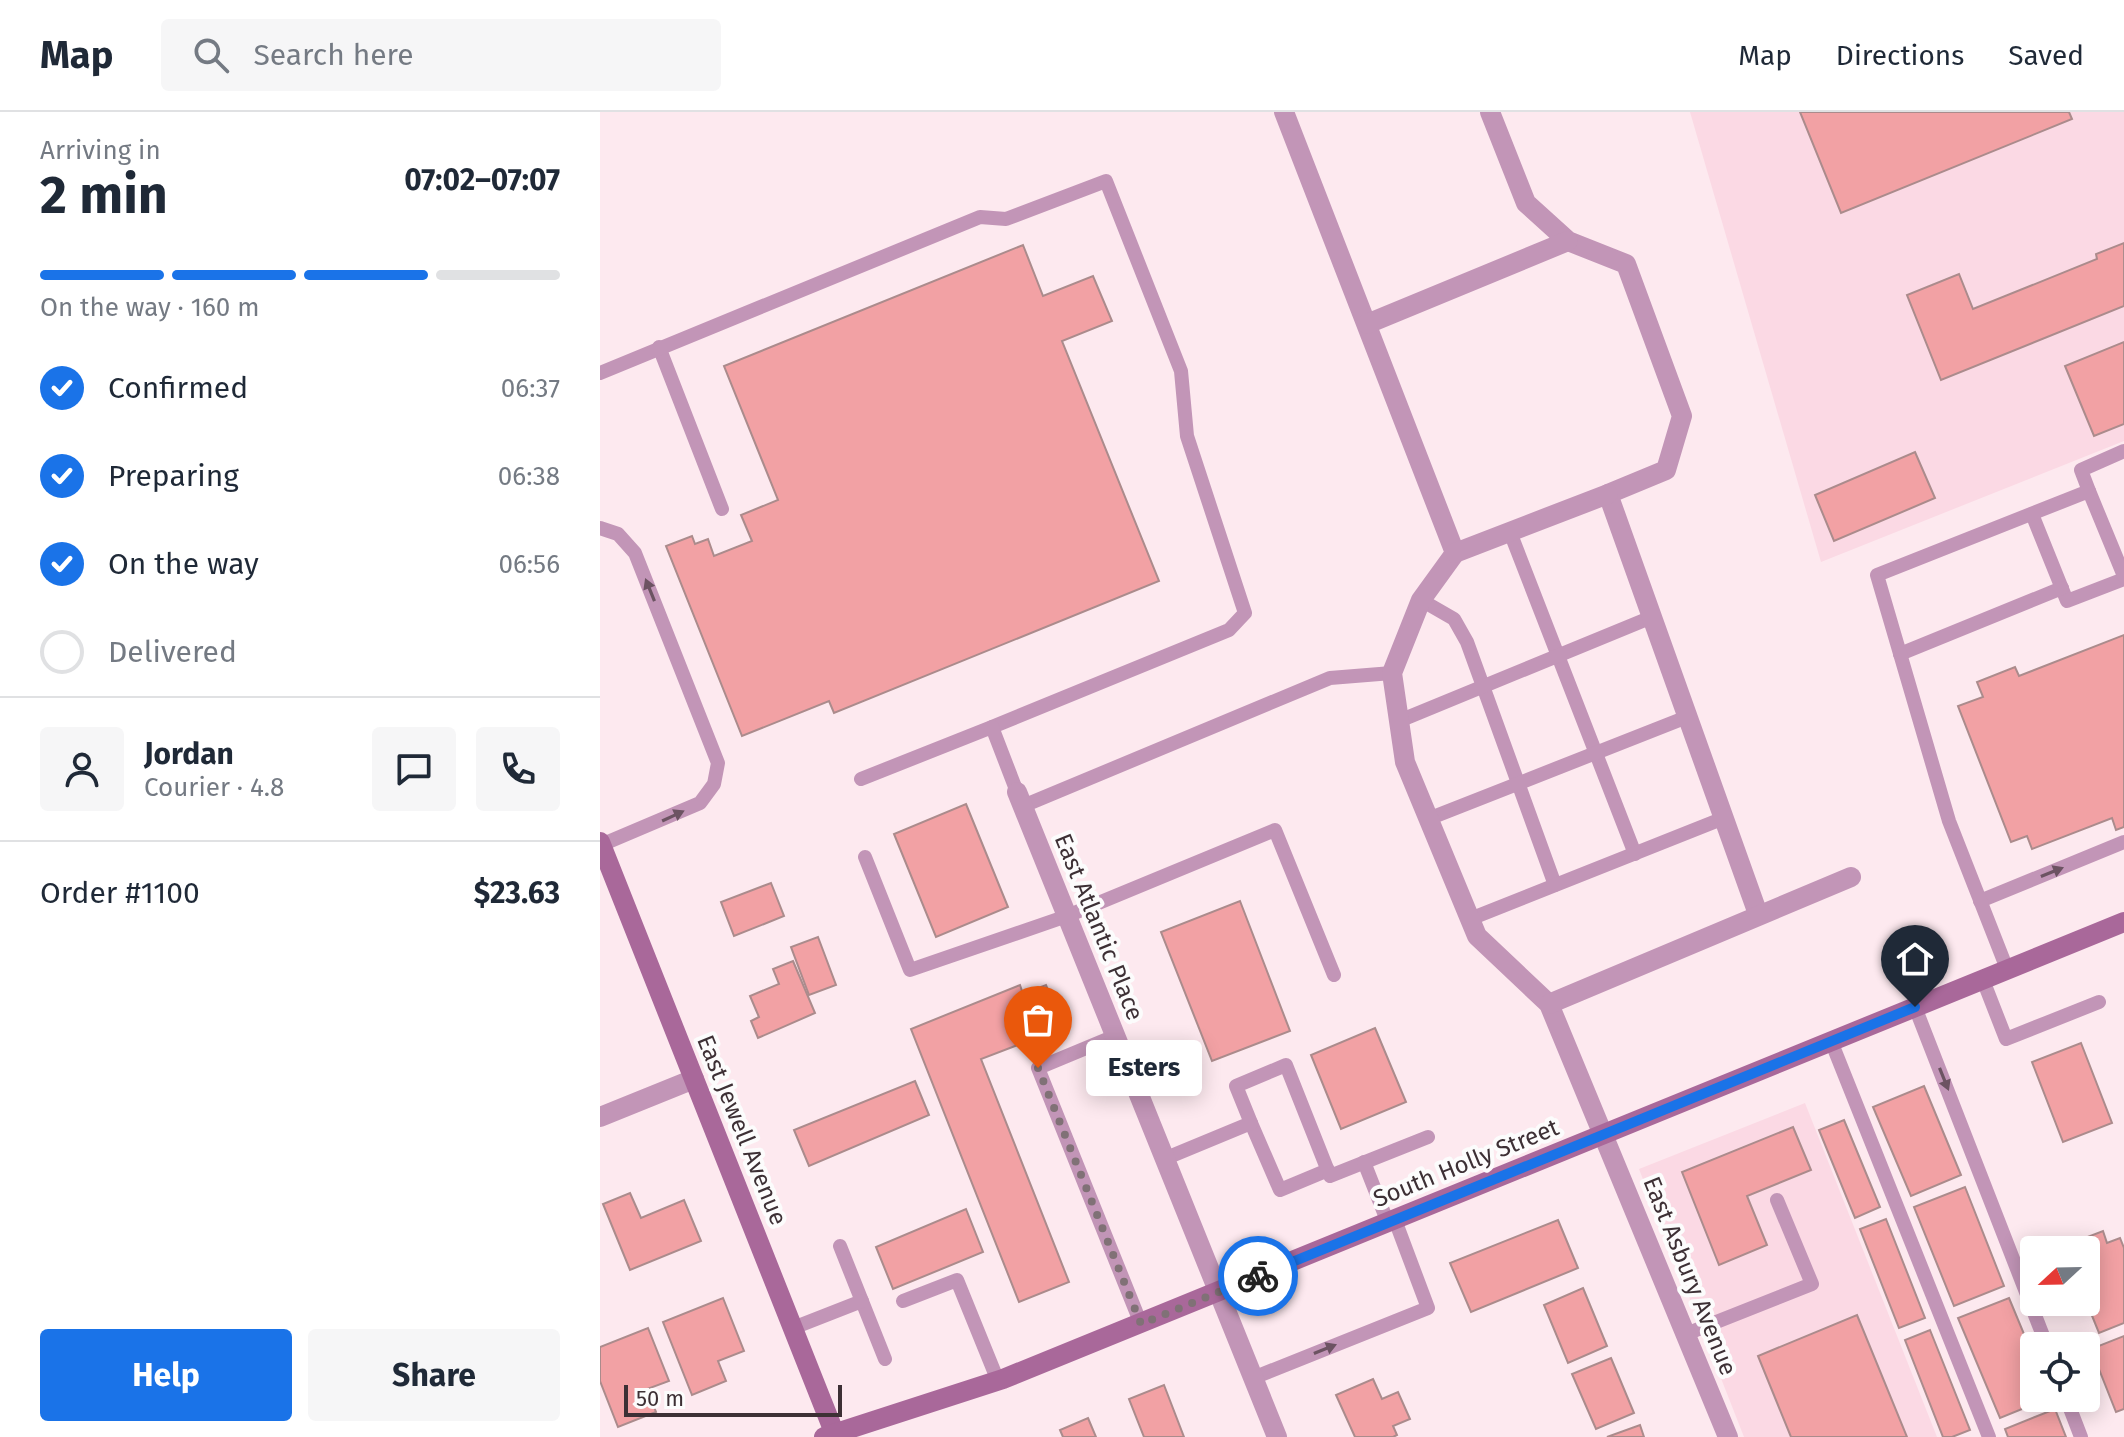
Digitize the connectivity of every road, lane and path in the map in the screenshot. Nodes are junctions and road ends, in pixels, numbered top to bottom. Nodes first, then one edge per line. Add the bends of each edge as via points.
1 (1284, 112) edge
2 (1490, 112) edge
3 (1568, 241) junction
4 (1367, 324) junction
5 (659, 347) junction
6 (600, 373) edge
7 (2124, 451) edge
8 (2089, 491) junction
9 (1608, 494) junction
10 (722, 509) dead end
11 (2032, 514) junction
12 (600, 528) edge
13 (1510, 532) junction
14 (1455, 553) junction
15 (2124, 578) edge
16 (2062, 588) junction
17 (1421, 600) junction
18 (1652, 617) junction
19 (1900, 654) junction
20 (1558, 657) junction
21 (1392, 673) junction
22 (1483, 687) junction
23 (1687, 717) junction
24 (1399, 721) junction
25 (992, 727) junction
26 (1596, 755) junction
27 (861, 779) dead end
28 (1520, 784) junction
29 (1020, 799) junction
30 (1724, 818) junction
31 (1428, 819) junction
32 (2124, 842) edge
33 (600, 843) edge
34 (1635, 854) junction
35 (865, 857) dead end
36 (1851, 877) dead end
37 (1555, 885) junction
38 (1980, 901) junction
39 (1758, 914) junction
40 (1067, 916) junction
41 (1470, 919) junction
42 (2123, 924) edge
43 (2007, 969) junction
44 (1334, 975) dead end
45 (1983, 980) junction
46 (2099, 1002) dead end
47 (1549, 1004) junction
48 (1915, 1007) junction
49 (1115, 1036) junction
50 (1831, 1041) junction
51 (694, 1079) junction
52 (600, 1117) edge
53 (1251, 1123) junction
54 (1604, 1134) junction
55 (1428, 1137) dead end
56 (1164, 1159) junction
57 (1364, 1162) junction
58 (1328, 1170) junction
59 (1777, 1200) dead end
60 (1391, 1222) junction
61 (840, 1246) dead end
62 (1218, 1293) junction
63 (862, 1301) junction
64 (903, 1301) dead end
65 (1141, 1324) junction
66 (793, 1328) junction
67 (2042, 1332) edge
68 (1686, 1334) junction
69 (885, 1359) dead end
70 (1253, 1378) junction
71 (998, 1381) junction
72 (2071, 1412) edge
73 (831, 1436) edge
74 (1277, 1437) edge
75 (1728, 1437) edge
76 (1989, 1437) edge
77 (2081, 1437) edge

1 - 4 street
2 - 3 street via 1526,203
3 - 4 street
3 - 9 street via 1626,264 1682,416 1666,470
4 - 14 street
5 - 6 lane
5 - 10 lane
5 - 25 lane via 980,217 1006,219 1106,181 1181,371 1187,436 1245,613 1229,630
7 - 8 lane via 2081,470
8 - 11 lane
8 - 15 lane
9 - 13 street
9 - 18 street
11 - 16 lane
11 - 19 lane via 1877,575
33 -> 12 lane via 700,803 714,784 718,763 635,553 618,534
13 - 14 street
13 - 20 lane
14 - 17 street
15 - 16 lane via 2067,601
16 - 19 lane
17 - 21 street
17 - 22 lane via 1454,619
18 - 20 lane
18 - 23 street
19 - 38 lane via 1949,821
20 - 22 lane
20 - 26 lane
21 - 24 street
21 - 29 lane via 1330,678
22 - 24 lane
22 - 28 lane
23 - 26 lane
23 - 30 street
24 - 31 street via 1405,762
25 - 27 lane
25 - 29 lane
26 - 28 lane
26 - 34 lane
28 - 31 lane
28 - 37 lane
29 - 40 street, East Atlantic Place
30 - 34 lane
30 - 39 street
31 - 41 street
38 -> 32 lane
33 - 51 main road, East Jewell Avenue
34 - 37 lane
35 - 40 lane via 910,970
36 - 39 street
37 - 41 lane
38 - 43 lane
39 - 47 street
40 - 44 lane via 1275,830
40 - 49 street, East Atlantic Place
41 - 47 street via 1477,936
42 - 43 main road, South Holly Street
43 - 45 main road, South Holly Street
45 - 46 lane via 2006,1039
45 - 48 main road, South Holly Street
47 - 54 street, East Asbury Avenue
48 - 50 main road, South Holly Street
48 -> 67 lane
49 - 56 street, East Atlantic Place
49 - 65 lane via 1038,1068
50 - 54 main road, South Holly Street
50 - 76 lane
51 - 52 street
51 - 66 main road, East Jewell Avenue
53 - 56 lane
53 - 58 lane via 1280,1190
53 - 58 lane via 1236,1086 1286,1065
54 - 60 main road, South Holly Street
54 - 68 street, East Asbury Avenue
55 - 57 lane
56 - 62 street, East Atlantic Place
57 - 58 lane via 1330,1176
57 - 60 lane
59 - 68 lane via 1812,1284
60 - 62 main road, South Holly Street
70 -> 60 lane via 1428,1308
61 - 63 lane
62 - 65 main road, South Holly Street
62 - 70 street, East Atlantic Place
63 - 66 lane
63 - 69 lane
64 - 71 lane via 957,1280
65 - 71 main road, South Holly Street
66 - 73 main road, East Jewell Avenue
68 - 75 street, East Asbury Avenue
70 - 74 street, East Atlantic Place
71 - 73 main road, South Holly Street
72 - 77 lane

